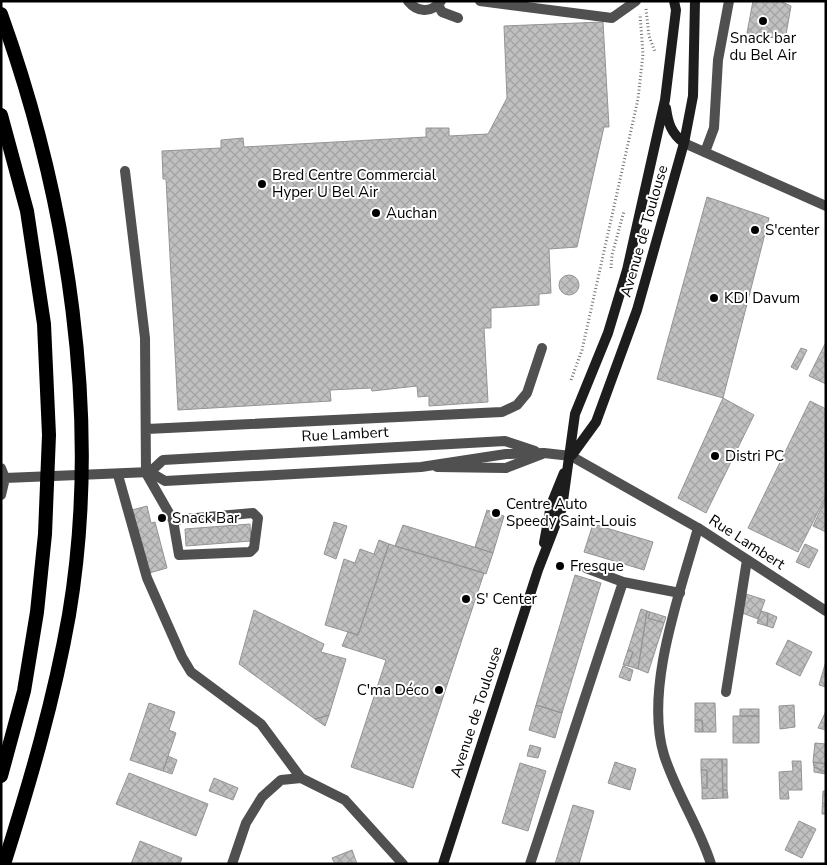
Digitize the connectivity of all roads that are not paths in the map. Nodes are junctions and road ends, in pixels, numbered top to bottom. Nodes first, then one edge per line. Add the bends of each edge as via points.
1 (408, 1) edge
2 (480, 1) edge
3 (674, 1) edge
4 (695, 1) edge
5 (729, 1) edge
6 (439, 3) edge
7 (633, 3) edge
8 (1, 14) edge
9 (458, 18) dead end
10 (665, 100) junction
11 (1, 115) edge
12 (684, 143) junction
13 (705, 152) junction
14 (125, 172) dead end
15 (826, 206) edge
16 (542, 348) dead end
17 (147, 429) junction
18 (544, 453) junction
19 (571, 456) junction
20 (148, 472) junction
21 (3, 473) edge
22 (118, 475) junction
23 (1, 495) edge
24 (173, 520) junction
25 (698, 528) junction
26 (748, 560) junction
27 (586, 568) dead end
28 (623, 582) junction
29 (680, 592) junction
30 (826, 611) edge
31 (726, 692) dead end
32 (1, 776) edge
33 (301, 778) junction
34 (4, 864) edge
35 (232, 864) edge
36 (403, 864) edge
37 (442, 864) edge
38 (530, 864) edge
39 (711, 864) edge

1 - 6 street via 421,10
2 - 7 street via 612,18
3 - 10 main road, Avenue de Toulouse via 676,10
4 - 12 main road, Avenue de Toulouse via 693,96
5 - 13 street via 718,60 714,128
6 - 9 street via 442,12
8 - 34 highway via 27,87 63,242 82,431 78,535 69,614 29,785
10 - 12 main road via 668,124
10 - 19 main road, Avenue de Toulouse via 627,270 608,334 575,414
11 - 32 highway via 27,210 44,324 49,435 46,534 37,612 24,692
12 - 13 street
12 - 19 main road, Avenue de Toulouse via 637,310 596,422
13 - 15 street
14 - 17 street via 145,338
16 - 17 street via 527,393 517,405 502,412
17 - 20 street
18 - 19 street, Rue Lambert
18 - 20 street, Rue Lambert via 506,454 421,467 165,481
18 - 20 street, Rue Lambert via 505,441 163,460
19 - 25 street, Rue Lambert
19 - 37 main road, Avenue de Toulouse via 562,508 538,570
20 - 22 street, Rue Lambert
20 - 24 street
21 - 22 street, Rue Lambert
21 - 23 street
22 - 33 street via 147,578 191,672 261,724
24 - 24 street via 179,555 250,552 254,548 258,518 253,513
25 - 26 street, Rue Lambert
25 - 29 street
26 - 30 street, Rue Lambert
26 - 31 street
27 - 28 street
28 - 29 street
28 - 38 street
29 - 39 street via 667,639 660,688 660,735 670,772
33 - 35 street via 281,780 262,797 246,823
33 - 36 street via 345,800

